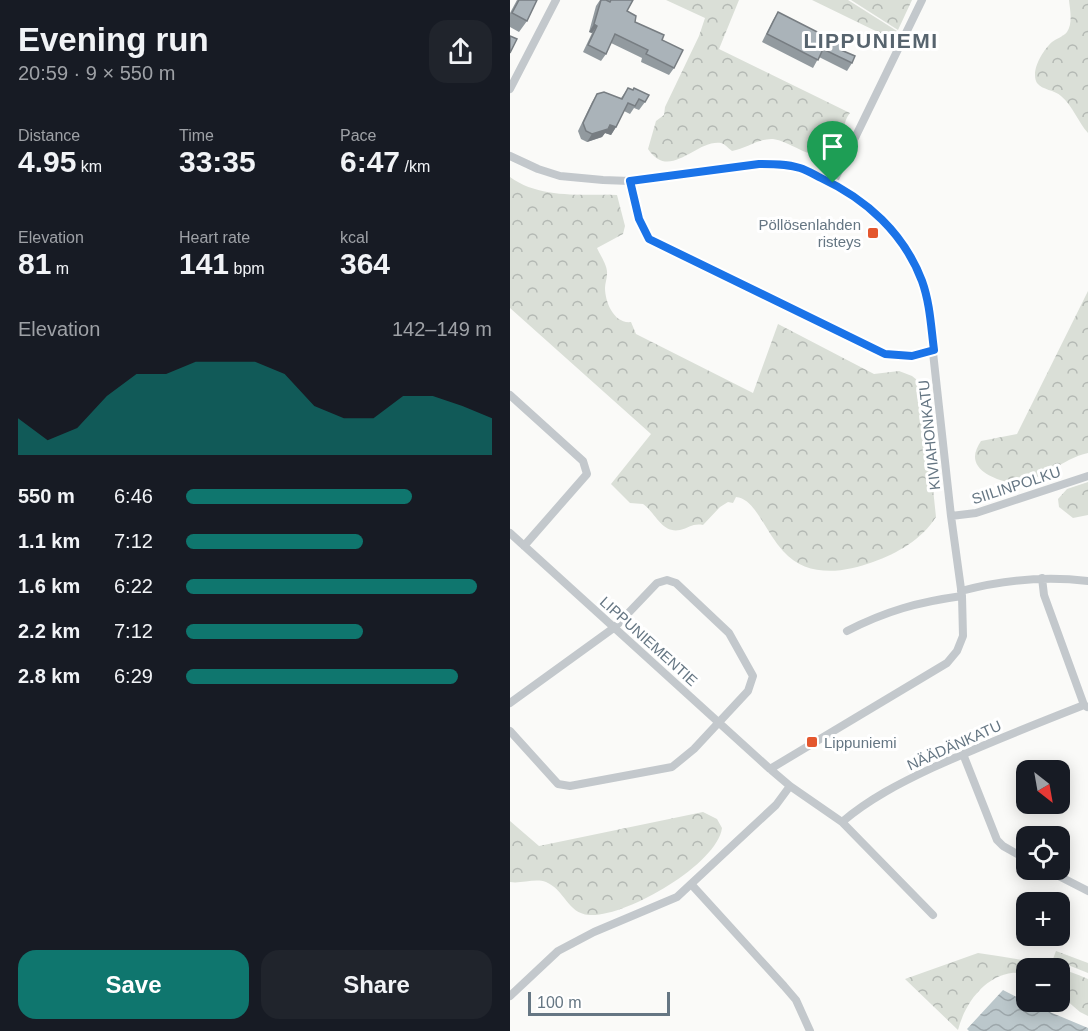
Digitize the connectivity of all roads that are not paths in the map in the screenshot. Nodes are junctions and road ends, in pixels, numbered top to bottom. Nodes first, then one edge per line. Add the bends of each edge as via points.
1 (556, 0) edge
2 (922, 0) edge
3 (510, 89) edge
4 (510, 156) edge
5 (630, 181) junction
6 (833, 183) junction
7 (934, 350) junction
8 (510, 395) edge
9 (1088, 476) edge
10 (951, 516) junction
11 (510, 533) edge
12 (524, 546) junction
13 (1042, 578) junction
14 (1088, 581) edge
15 (961, 593) junction
16 (615, 627) junction
17 (847, 631) dead end
18 (510, 703) edge
19 (1086, 706) edge
20 (719, 722) junction
21 (510, 731) edge
22 (963, 754) junction
23 (770, 769) junction
24 (790, 786) junction
25 (842, 822) junction
26 (1016, 853) edge
27 (1067, 880) edge
28 (691, 884) junction
29 (1088, 891) edge
30 (933, 915) dead end
31 (510, 996) edge
32 (810, 1031) edge

1 - 3 street
2 - 6 street
4 - 5 street, KIVIAHONKATU via 560,176
5 - 6 street, KIVIAHONKATU via 778,164 801,168
5 - 7 street via 639,219 649,239 885,354 912,356
6 - 7 street, KIVIAHONKATU via 873,210 903,244 927,298
7 - 10 street, KIVIAHONKATU
8 - 12 street via 583,461 587,474
9 - 10 street, SIILINPOLKU via 976,513
10 - 15 street, KIVIAHONKATU
11 - 12 street, LIPPUNIEMENTIE
12 - 16 street, LIPPUNIEMENTIE
13 - 14 street
13 - 15 street
13 - 19 street via 1044,595
15 - 17 street via 923,602
15 - 23 street, KIVIAHONKATU via 963,636 947,663
16 - 18 street
16 - 20 street, LIPPUNIEMENTIE
16 - 20 street via 657,584 667,579 676,583 729,633 753,676 748,691
19 - 22 street, NÄÄDÄNKATU
20 - 21 street via 672,767 570,786 558,784
20 - 23 street, LIPPUNIEMENTIE
22 - 25 street, NÄÄDÄNKATU via 896,785
22 - 26 street via 997,840
23 - 24 street, LIPPUNIEMENTIE
24 - 25 street, LIPPUNIEMENTIE
24 - 28 street via 776,805
25 - 30 street, LIPPUNIEMENTIE
27 - 29 street
28 - 31 street via 677,897 558,951
28 - 32 street via 796,1000

